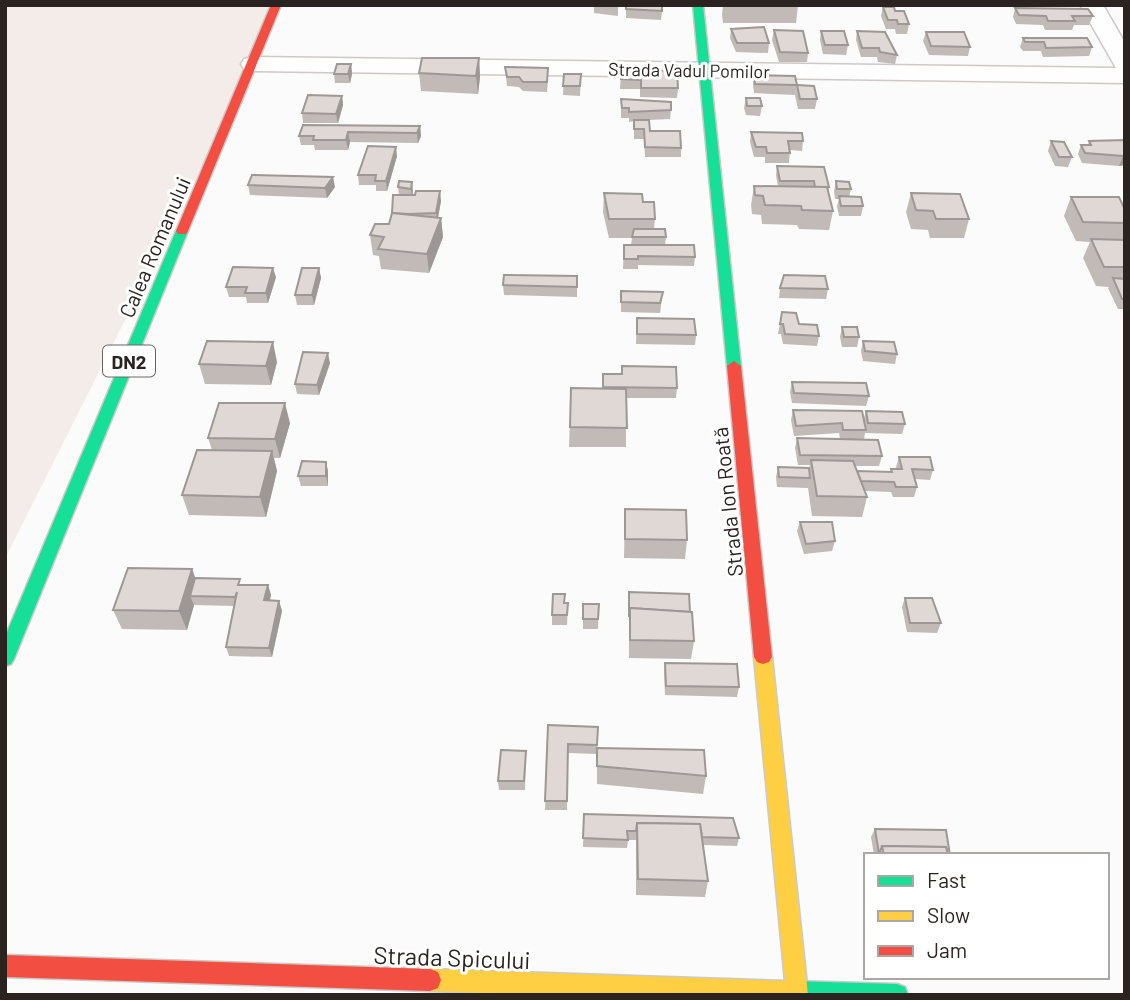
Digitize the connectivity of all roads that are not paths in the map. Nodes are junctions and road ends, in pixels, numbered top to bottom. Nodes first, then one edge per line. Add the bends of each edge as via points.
1 (276, 5) edge
2 (698, 5) edge
3 (1091, 5) edge
4 (1123, 62) edge
5 (253, 64) junction
6 (704, 70) junction
7 (5, 659) edge
8 (5, 966) edge
9 (797, 993) edge
10 (897, 995) edge

1 - 5 street, Calea Romanului / DN2
2 - 6 street, Strada Ion Roată
3 - 4 street
4 - 6 street, Strada Vadul Pomilor
5 - 6 street, Strada Vadul Pomilor
5 - 7 street, Calea Romanului / DN2
6 - 9 street, Strada Ion Roată
8 - 9 street, Strada Spicului
9 - 10 street, Strada Spicului

